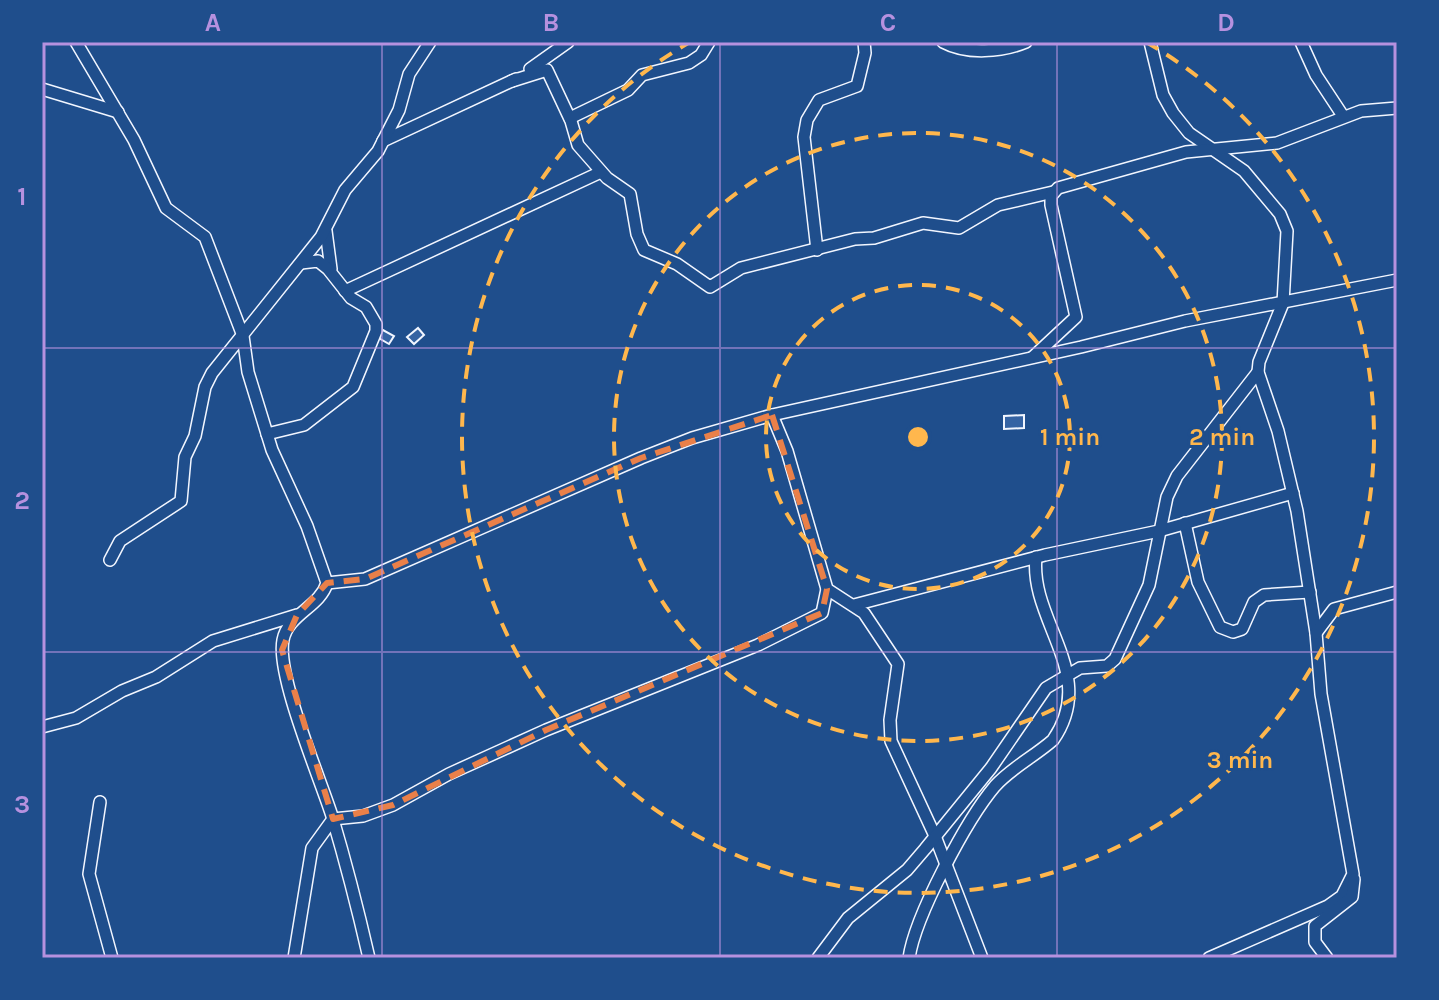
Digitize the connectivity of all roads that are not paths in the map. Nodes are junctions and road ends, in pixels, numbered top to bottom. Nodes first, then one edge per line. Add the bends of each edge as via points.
1 (76, 42) edge
2 (430, 42) edge
3 (568, 42) edge
4 (709, 42) edge
5 (864, 42) edge
6 (943, 42) edge
7 (1026, 42) edge
8 (1150, 42) edge
9 (1301, 42) edge
10 (982, 45) edge
11 (512, 81) junction
12 (42, 89) edge
13 (1397, 108) edge
14 (118, 112) junction
15 (1343, 116) junction
16 (570, 118) junction
17 (383, 141) junction
18 (1216, 150) junction
19 (601, 172) junction
20 (1053, 192) junction
21 (326, 230) junction
22 (817, 250) junction
23 (301, 263) junction
24 (335, 277) junction
25 (1397, 280) edge
26 (345, 291) junction
27 (1283, 303) junction
28 (243, 336) junction
29 (1033, 358) junction
30 (1258, 372) junction
31 (772, 415) junction
32 (267, 434) junction
33 (1293, 493) junction
34 (1185, 523) junction
35 (1159, 531) junction
36 (1036, 557) junction
37 (110, 560) dead end
38 (327, 583) junction
39 (827, 589) junction
40 (1310, 592) junction
41 (1397, 592) edge
42 (854, 605) junction
43 (297, 615) junction
44 (1316, 633) junction
45 (1070, 674) junction
46 (42, 727) edge
47 (100, 802) dead end
48 (333, 819) junction
49 (935, 836) junction
50 (946, 866) junction
51 (1352, 868) junction
52 (112, 958) edge
53 (294, 958) edge
54 (369, 958) edge
55 (818, 958) edge
56 (909, 958) edge
57 (982, 958) edge
58 (1209, 958) edge
59 (1327, 958) edge

1 - 14 street
2 - 17 street via 409,74
3 - 11 street
4 - 16 street via 689,63 642,75 628,90
5 - 22 street via 857,86 819,100 804,129
6 - 10 street via 963,49
7 - 10 street via 1003,51
8 - 18 street via 1173,113 1189,133
9 - 15 street
11 - 16 street via 546,70
11 - 17 street
12 - 14 street
13 - 15 street
14 - 28 street via 166,208 205,237
15 - 18 street via 1277,143
16 - 19 street via 578,145
17 - 21 street via 345,190
18 - 20 street via 1186,152
18 - 27 street via 1244,171 1285,222
19 - 22 street via 630,194 637,234 646,251 710,287 741,268
19 - 26 street
20 - 22 street via 998,205 959,228 923,223
20 - 29 street via 1051,205 1076,317
21 - 23 street
21 - 24 street
23 - 24 street via 318,261
23 - 28 street
24 - 26 street
25 - 27 street
26 - 32 street via 366,307 376,324 358,380 304,425
27 - 29 street
27 - 30 street
28 - 32 street
28 - 37 street via 205,387 185,457 181,501 118,542
29 - 31 street
30 - 33 street
30 - 35 street via 1177,476
31 - 38 street via 641,458 365,579
31 - 39 street
32 - 38 street
33 - 34 street
33 - 40 street
34 - 35 street
34 - 40 street via 1198,582 1220,627 1242,629 1254,602 1267,593
35 - 36 street
35 - 45 street via 1149,585 1115,659
36 - 42 street
36 - 45 street via 1037,590
38 - 43 street
39 - 42 street
39 - 48 street via 822,613 772,639 546,730 393,805
40 - 44 street
41 - 44 street via 1334,609
42 - 49 street via 869,618 898,664 891,741
43 - 46 street via 213,641 76,718
43 - 48 street via 283,638 287,679
44 - 51 street via 1321,694
45 - 49 street via 1039,697 991,768
45 - 50 street via 1057,734 994,788
47 - 52 street via 89,874
48 - 53 street via 312,848
48 - 54 street
49 - 50 street
49 - 55 street via 907,870 848,918
50 - 56 street
50 - 57 street
51 - 58 street via 1349,886 1328,906
51 - 59 street via 1354,894 1315,926 1315,942

